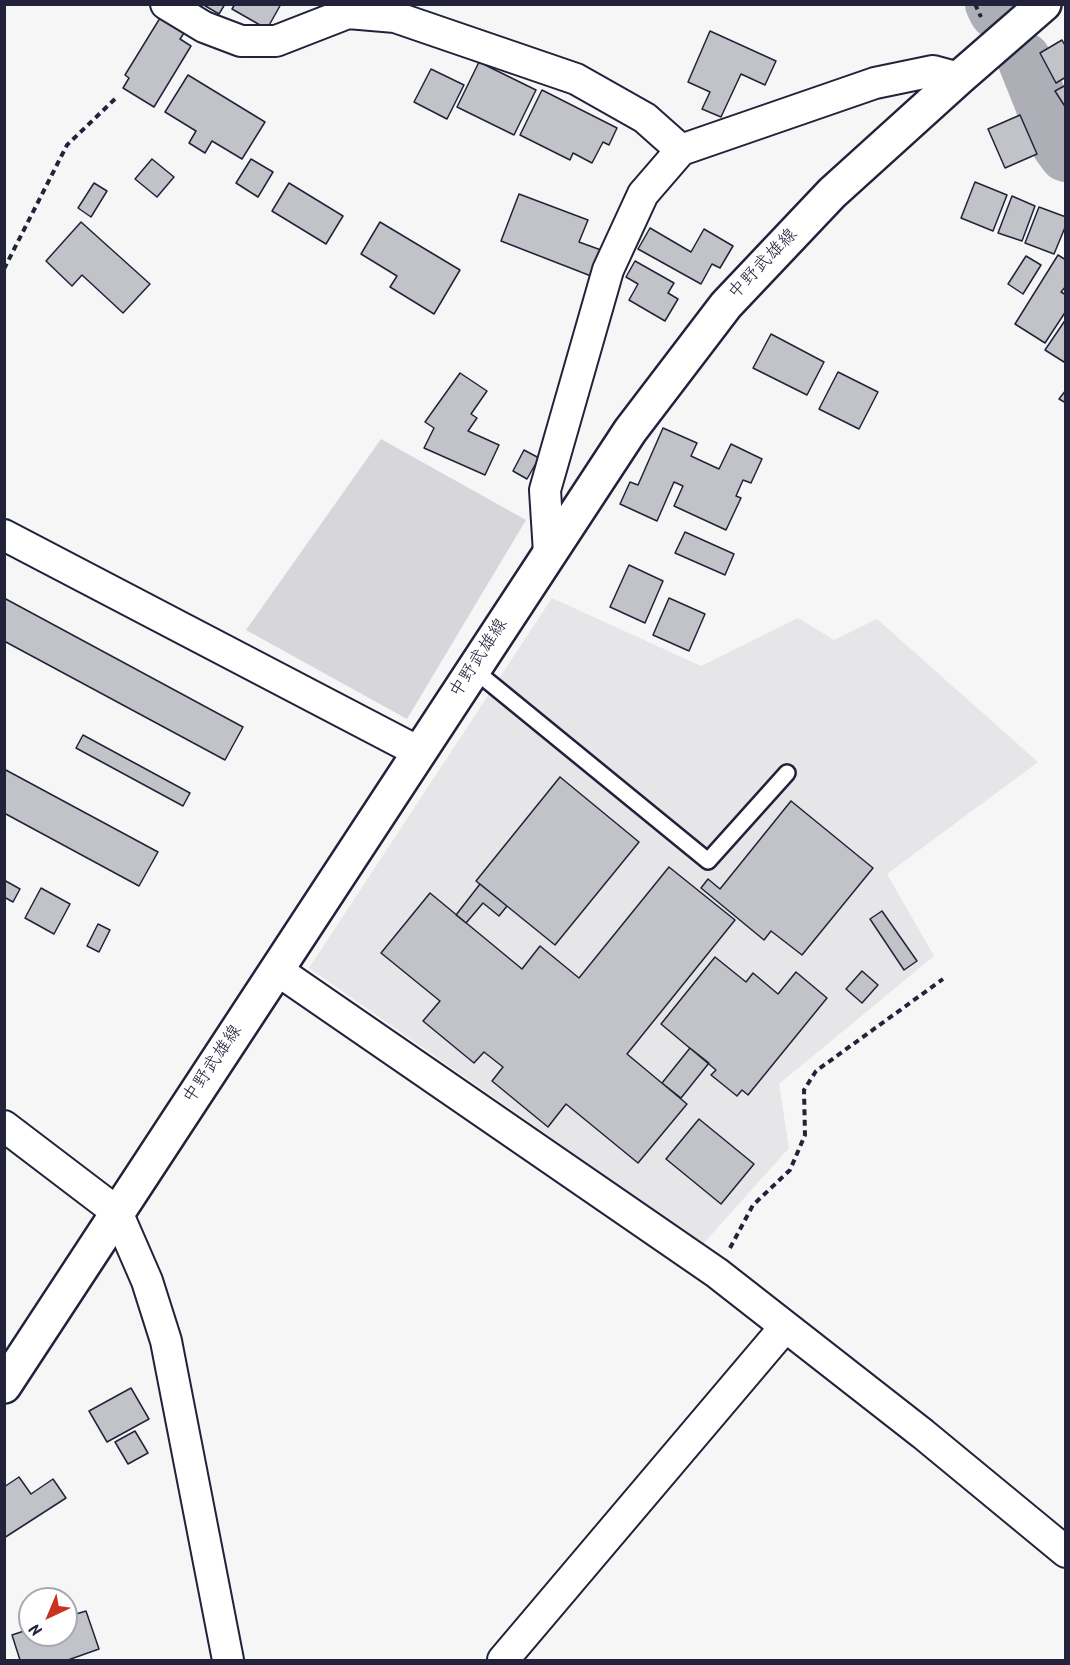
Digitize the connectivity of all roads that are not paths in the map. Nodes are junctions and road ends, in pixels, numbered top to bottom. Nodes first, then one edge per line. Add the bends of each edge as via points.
1 (166, 4) edge
2 (1044, 4) edge
3 (959, 78) junction
4 (681, 150) junction
5 (4, 535) edge
6 (549, 553) junction
7 (473, 669) junction
8 (419, 752) junction
9 (787, 773) dead end
10 (277, 970) junction
11 (4, 1126) edge
12 (117, 1212) junction
13 (785, 1327) junction
14 (4, 1386) edge
15 (1065, 1552) edge
16 (228, 1660) edge
17 (503, 1660) edge

1 - 4 street via 204,27 241,41 276,40 348,13 395,17 576,79 645,118
2 - 3 main road, 中野武雄線
3 - 4 street via 933,71 875,83
3 - 6 main road, 中野武雄線 via 832,194 726,305 630,431
4 - 6 street via 643,194 608,270 545,490
5 - 8 street
6 - 7 main road, 中野武雄線
7 - 8 main road, 中野武雄線
7 - 9 lane via 708,861
8 - 10 main road, 中野武雄線
10 - 12 main road, 中野武雄線
10 - 13 street via 717,1273
11 - 12 street
12 - 14 main road, 中野武雄線
12 - 16 street via 147,1281 166,1341
13 - 15 street via 923,1434
13 - 17 street

